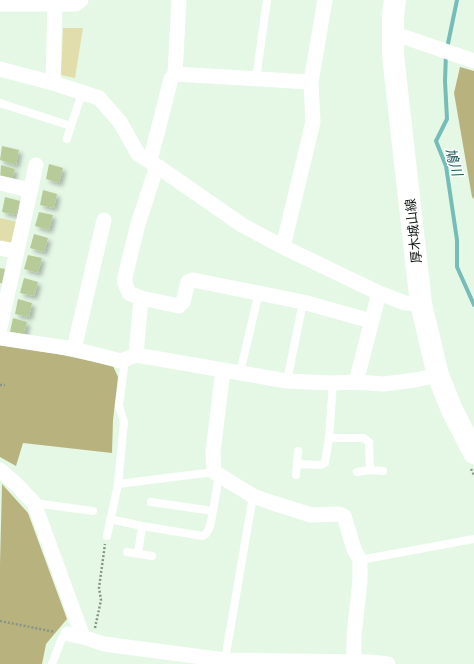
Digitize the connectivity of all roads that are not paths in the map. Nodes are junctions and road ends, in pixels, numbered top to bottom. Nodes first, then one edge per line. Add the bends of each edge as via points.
1 (81, 0) edge
2 (179, 0) edge
3 (266, 0) edge
4 (325, 0) edge
5 (395, 0) edge
6 (0, 4) edge
7 (55, 4) junction
8 (393, 33) junction
9 (472, 61) edge
10 (1, 73) edge
11 (175, 74) junction
12 (256, 79) junction
13 (311, 82) junction
14 (53, 83) junction
15 (82, 93) junction
16 (0, 103) edge
17 (71, 126) junction
18 (66, 139) dead end
19 (154, 164) junction
20 (36, 165) dead end
21 (0, 183) edge
22 (30, 190) junction
23 (104, 220) dead end
24 (283, 247) junction
25 (0, 248) edge
26 (16, 251) junction
27 (259, 292) junction
28 (378, 293) junction
29 (142, 298) junction
30 (303, 302) junction
31 (421, 304) junction
32 (371, 321) junction
33 (0, 328) edge
34 (0, 338) edge
35 (74, 349) junction
36 (131, 357) junction
37 (223, 370) junction
38 (240, 373) junction
39 (438, 375) junction
40 (287, 381) junction
41 (356, 382) junction
42 (333, 383) junction
43 (329, 438) junction
44 (298, 451) dead end
45 (474, 453) edge
46 (297, 464) junction
47 (0, 470) edge
48 (370, 470) junction
49 (383, 471) dead end
50 (357, 472) dead end
51 (216, 474) junction
52 (296, 475) dead end
53 (118, 484) junction
54 (253, 496) junction
55 (151, 502) dead end
56 (34, 503) junction
57 (93, 511) dead end
58 (213, 511) junction
59 (110, 520) junction
60 (142, 526) junction
61 (107, 536) road end
62 (474, 539) edge
63 (127, 552) dead end
64 (138, 554) junction
65 (152, 556) dead end
66 (360, 560) junction
67 (66, 634) joint
68 (88, 638) junction
69 (225, 660) junction
70 (364, 662) edge
71 (52, 664) edge
72 (388, 664) edge

1 - 7 street via 76,4
2 - 11 street
3 - 12 lane
4 - 13 street
5 - 8 main road, 厚木城山線
6 - 7 street
7 - 14 street
8 - 9 street
8 - 31 main road, 厚木城山線 via 393,55
10 - 14 street
11 - 12 street
11 - 19 street via 171,79
12 - 13 street
13 - 24 street via 313,122
14 - 15 street
15 - 17 lane
15 - 19 street via 99,98 120,122 138,154
16 - 17 lane
17 - 18 lane
19 - 24 street via 242,224
19 - 29 street via 125,277 129,293
20 - 22 street
21 - 22 street
22 - 26 street
23 - 35 street
24 - 28 street
25 - 26 street
26 - 33 street
27 - 29 street via 193,280 188,282 183,302 179,306
27 - 30 street
27 - 38 lane
28 - 31 street via 405,303
28 - 32 street
29 - 36 street
30 - 32 street
30 - 40 lane
31 - 39 main road, 厚木城山線
32 - 41 street
34 - 35 street
35 - 36 street via 121,361
36 - 37 street
36 - 53 lane via 119,406 124,422
37 - 38 street
37 - 51 street via 213,452
38 - 40 street
39 - 41 street via 384,384
39 - 45 main road, 厚木城山線
40 - 42 street
41 - 42 street
42 - 43 lane
43 - 46 lane via 325,463
43 - 48 lane via 367,439
44 - 46 lane
46 - 52 lane
47 - 56 street
48 - 49 lane
48 - 50 lane
51 - 53 lane
51 - 54 street
51 - 58 lane
53 - 59 lane
54 - 66 street via 311,515 341,514 344,516
54 - 69 lane
55 - 58 lane
56 - 57 lane
56 - 68 street
58 - 60 lane via 209,531 203,536
59 - 60 lane
59 - 61 lane
60 - 64 lane
62 - 66 lane
63 - 64 lane
64 - 65 lane
66 - 70 street via 354,636
67 - 68 street
67 - 71 lane
68 - 69 street via 104,644
69 - 70 street
70 - 72 street

